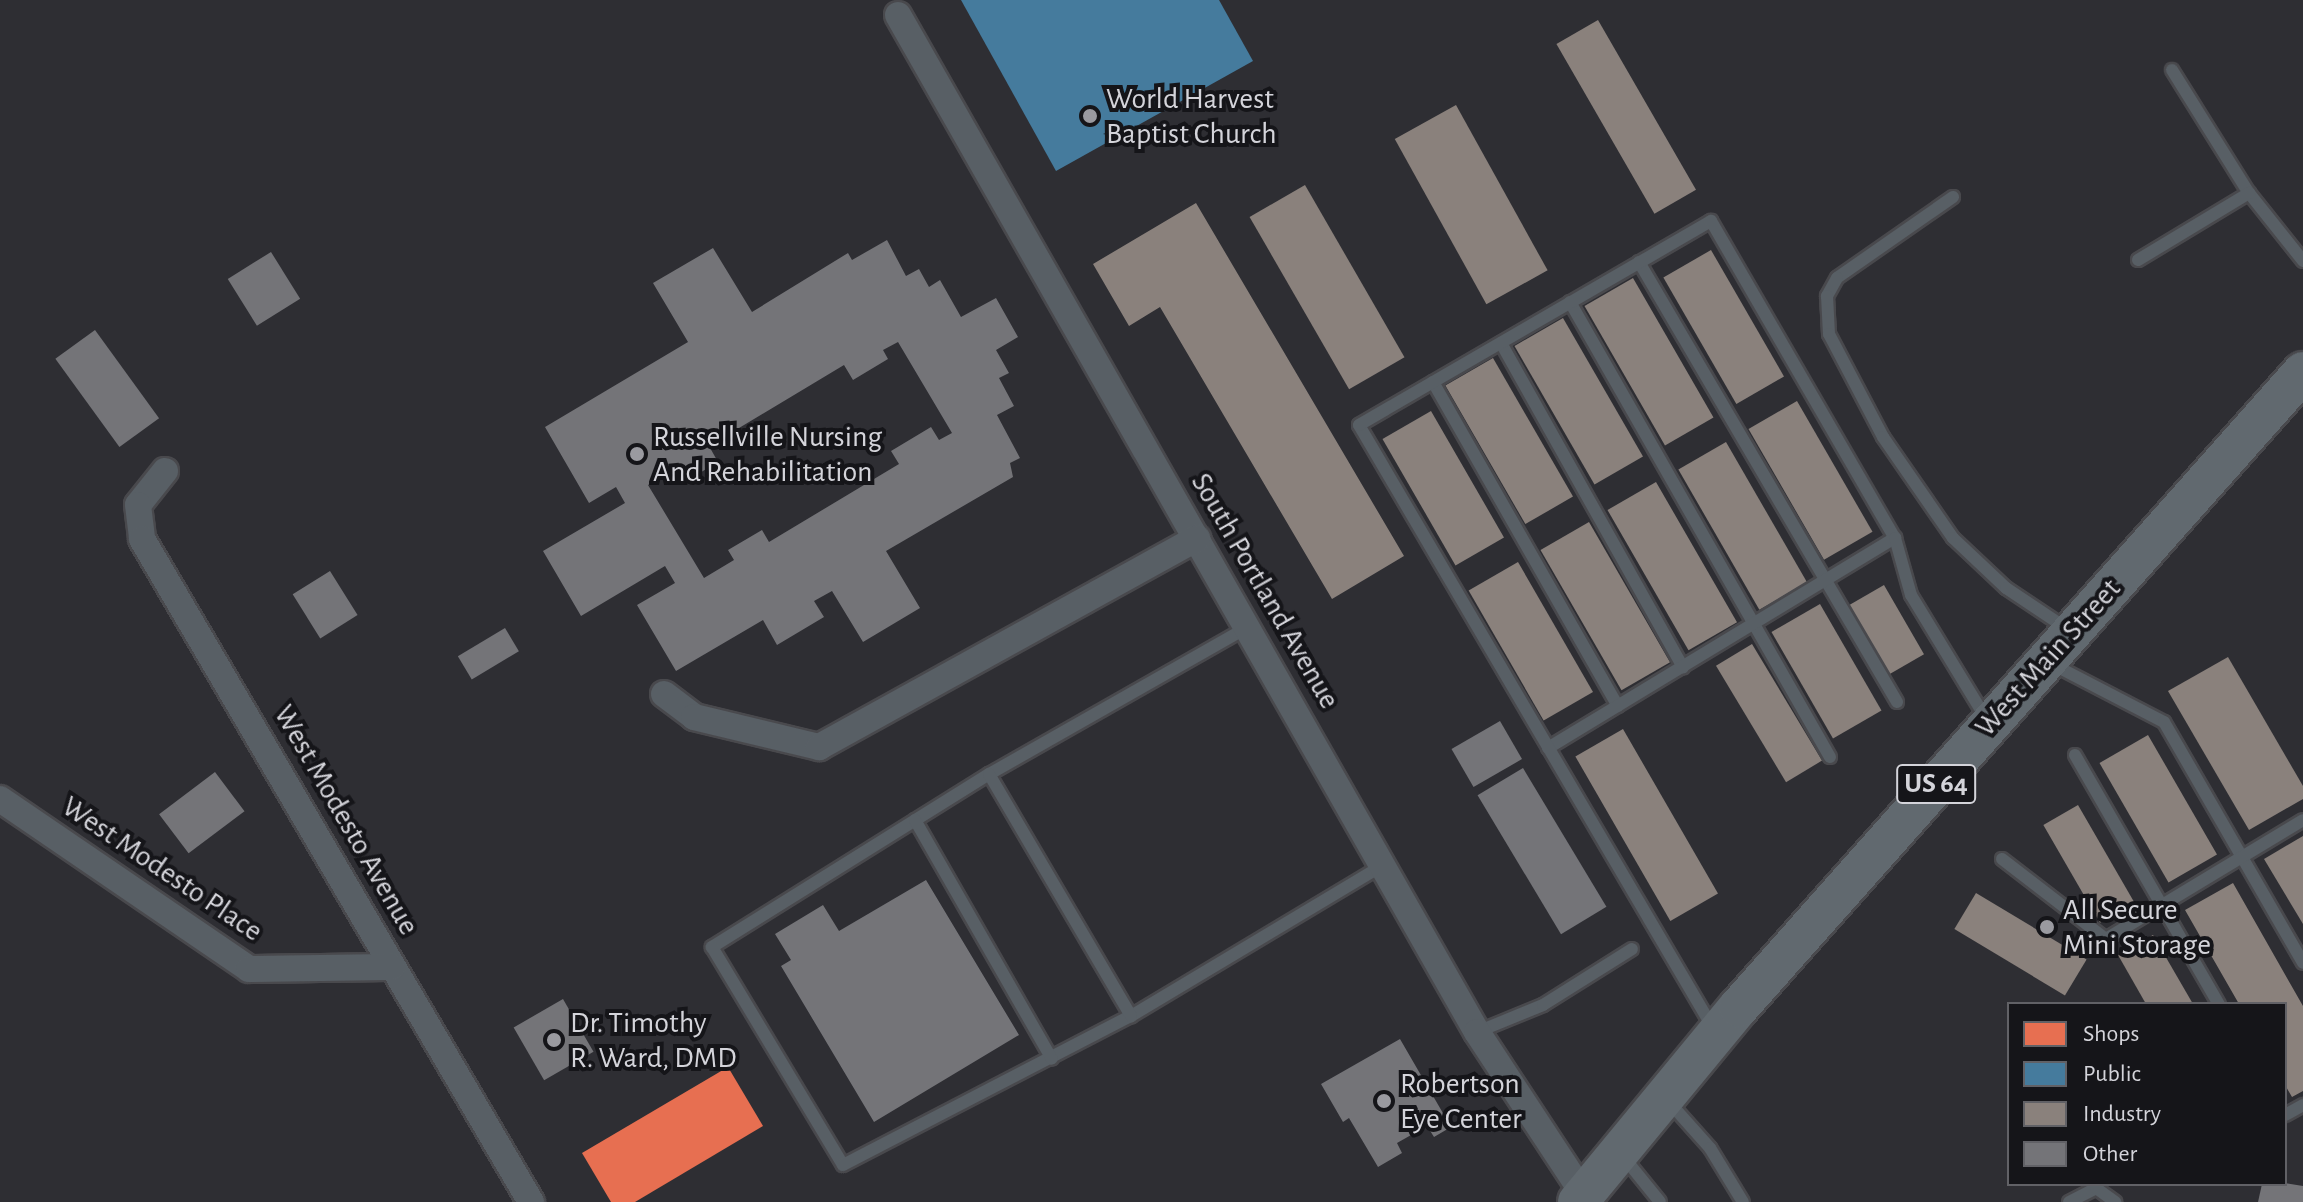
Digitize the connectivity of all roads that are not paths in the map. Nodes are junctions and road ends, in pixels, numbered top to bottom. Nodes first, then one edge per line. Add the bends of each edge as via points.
1 (898, 15) dead end
2 (2172, 70) dead end
3 (2249, 193) junction
4 (1953, 197) dead end
5 (2138, 260) dead end
6 (2303, 261) edge
7 (1639, 262) junction
8 (1570, 302) junction
9 (1501, 343) junction
10 (2303, 372) edge
11 (1433, 382) junction
12 (165, 471) dead end
13 (1197, 538) junction
14 (1895, 538) junction
15 (1825, 580) junction
16 (1754, 624) junction
17 (1248, 627) junction
18 (2058, 646) junction
19 (1683, 667) junction
20 (664, 694) dead end
21 (1897, 702) dead end
22 (1618, 706) junction
23 (1989, 724) junction
24 (1548, 748) junction
25 (2075, 755) dead end
26 (1830, 757) dead end
27 (989, 774) junction
28 (0, 799) edge
29 (915, 820) junction
30 (2303, 820) edge
31 (2242, 857) junction
32 (2002, 859) dead end
33 (1385, 864) junction
34 (2162, 905) junction
35 (1632, 949) dead end
36 (2303, 963) edge
37 (392, 967) junction
38 (2218, 1002) edge
39 (1131, 1016) junction
40 (1477, 1032) junction
41 (1716, 1034) junction
42 (1052, 1059) junction
43 (1663, 1096) junction
44 (1620, 1153) junction
45 (1581, 1198) edge
46 (531, 1202) edge
47 (1660, 1202) edge
48 (1743, 1202) edge
49 (2069, 1202) edge
50 (2115, 1202) edge

1 - 13 street, South Portland Avenue
2 - 3 lane
3 - 5 lane
3 - 6 lane
4 - 18 lane via 1837,278 1827,296 1829,334 1883,437 1953,538
7 - 8 lane
7 - 14 lane via 1711,221
7 - 15 lane
8 - 9 lane
8 - 16 lane
9 - 11 lane
9 - 19 lane
10 - 18 main road, West Main Street / US 64
11 - 22 lane
11 - 24 lane via 1359,425
12 - 37 street, West Modesto Avenue via 138,505 142,539
13 - 17 street, South Portland Avenue
13 - 20 street via 819,747 694,717
14 - 15 lane
14 - 23 lane via 1911,595
15 - 16 lane
15 - 21 lane
16 - 19 lane
16 - 26 lane
17 - 27 lane
17 - 33 street, South Portland Avenue
18 - 23 main road, West Main Street / US 64
18 - 31 lane via 2164,722
19 - 22 lane
22 - 24 lane
23 - 41 main road, West Main Street / US 64
24 - 41 lane
25 - 34 lane
27 - 29 lane
27 - 39 lane
28 - 37 street, West Modesto Place via 249,969
29 - 42 lane
29 - 42 lane via 712,947 843,1165
30 - 31 lane
31 - 34 lane
31 - 36 lane
32 - 34 lane via 2106,939
33 - 39 lane
33 - 40 street, South Portland Avenue
34 - 38 lane
35 - 40 lane via 1543,1005
37 - 46 street, West Modesto Avenue
39 - 42 lane
40 - 45 street, South Portland Avenue
41 - 43 main road, West Main Street / US 64
43 - 44 main road, West Main Street / US 64
43 - 48 lane via 1710,1148
44 - 45 main road, West Main Street / US 64
44 - 47 lane
49 - 50 lane via 2096,1188

